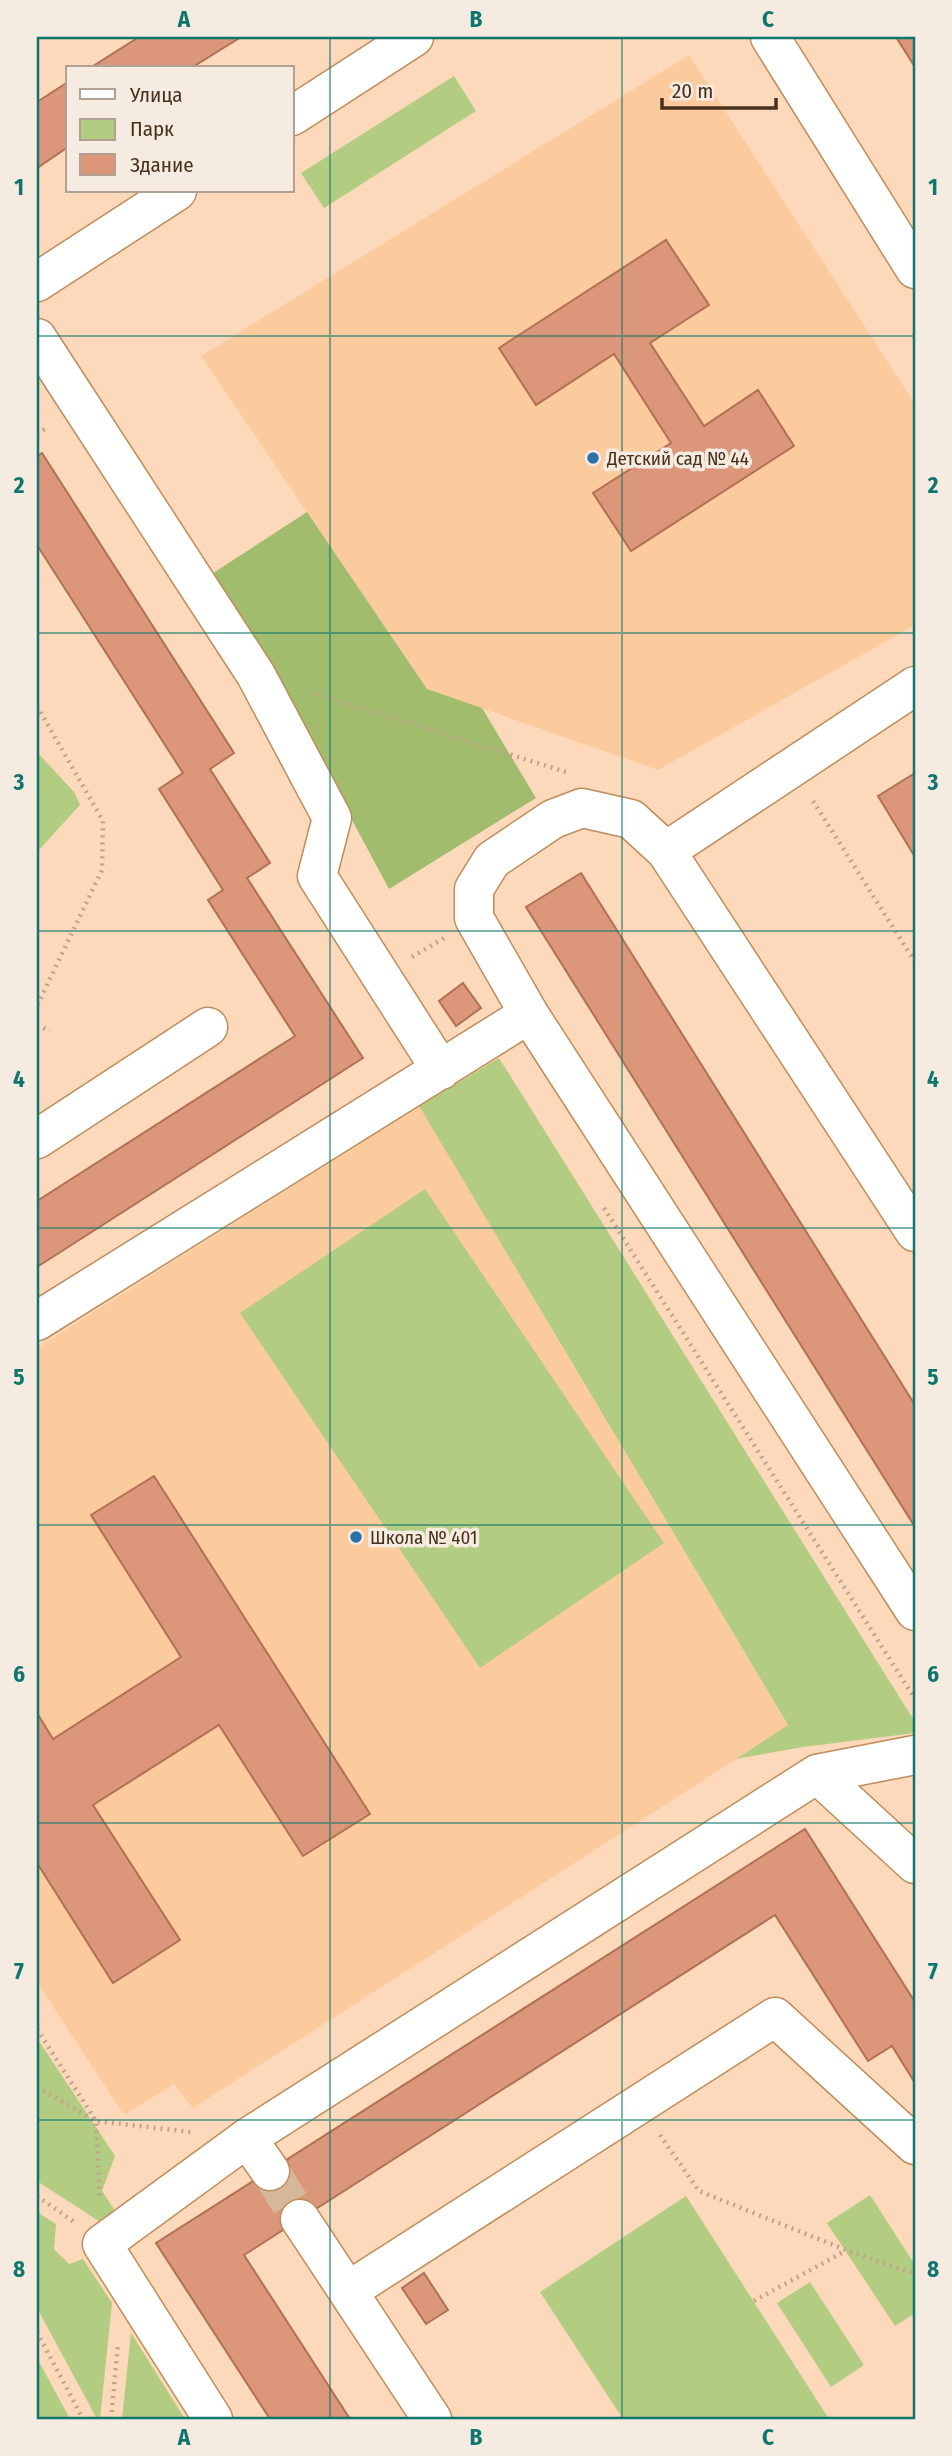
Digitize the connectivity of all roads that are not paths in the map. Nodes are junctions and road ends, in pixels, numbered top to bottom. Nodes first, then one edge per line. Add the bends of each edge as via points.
1 (414, 37) edge
2 (770, 37) edge
3 (294, 115) edge
4 (175, 192) edge
5 (915, 269) edge
6 (37, 282) edge
7 (37, 338) edge
8 (915, 686) edge
9 (666, 851) junction
10 (529, 1014) junction
11 (208, 1027) dead end
12 (441, 1070) junction
13 (37, 1139) edge
14 (915, 1232) edge
15 (37, 1321) edge
16 (915, 1611) edge
17 (915, 1755) edge
18 (817, 1774) junction
19 (915, 1864) edge
20 (247, 2138) junction
21 (915, 2145) edge
22 (270, 2171) tunnel mouth
23 (300, 2219) tunnel mouth
24 (348, 2291) junction
25 (213, 2419) edge
26 (432, 2419) edge

1 - 3 lane
2 - 5 lane
4 - 6 lane
7 - 12 lane via 256,676 332,818 317,876
8 - 9 lane
9 - 10 lane via 631,819 582,808 553,819 492,859 474,888 474,919
9 - 14 lane
10 - 12 lane
10 - 16 lane
11 - 13 lane
12 - 15 lane
17 - 18 lane
18 - 19 lane
18 - 20 lane
20 - 22 lane
20 - 25 lane via 102,2244
21 - 24 lane via 775,2017
23 - 24 lane
24 - 26 lane

